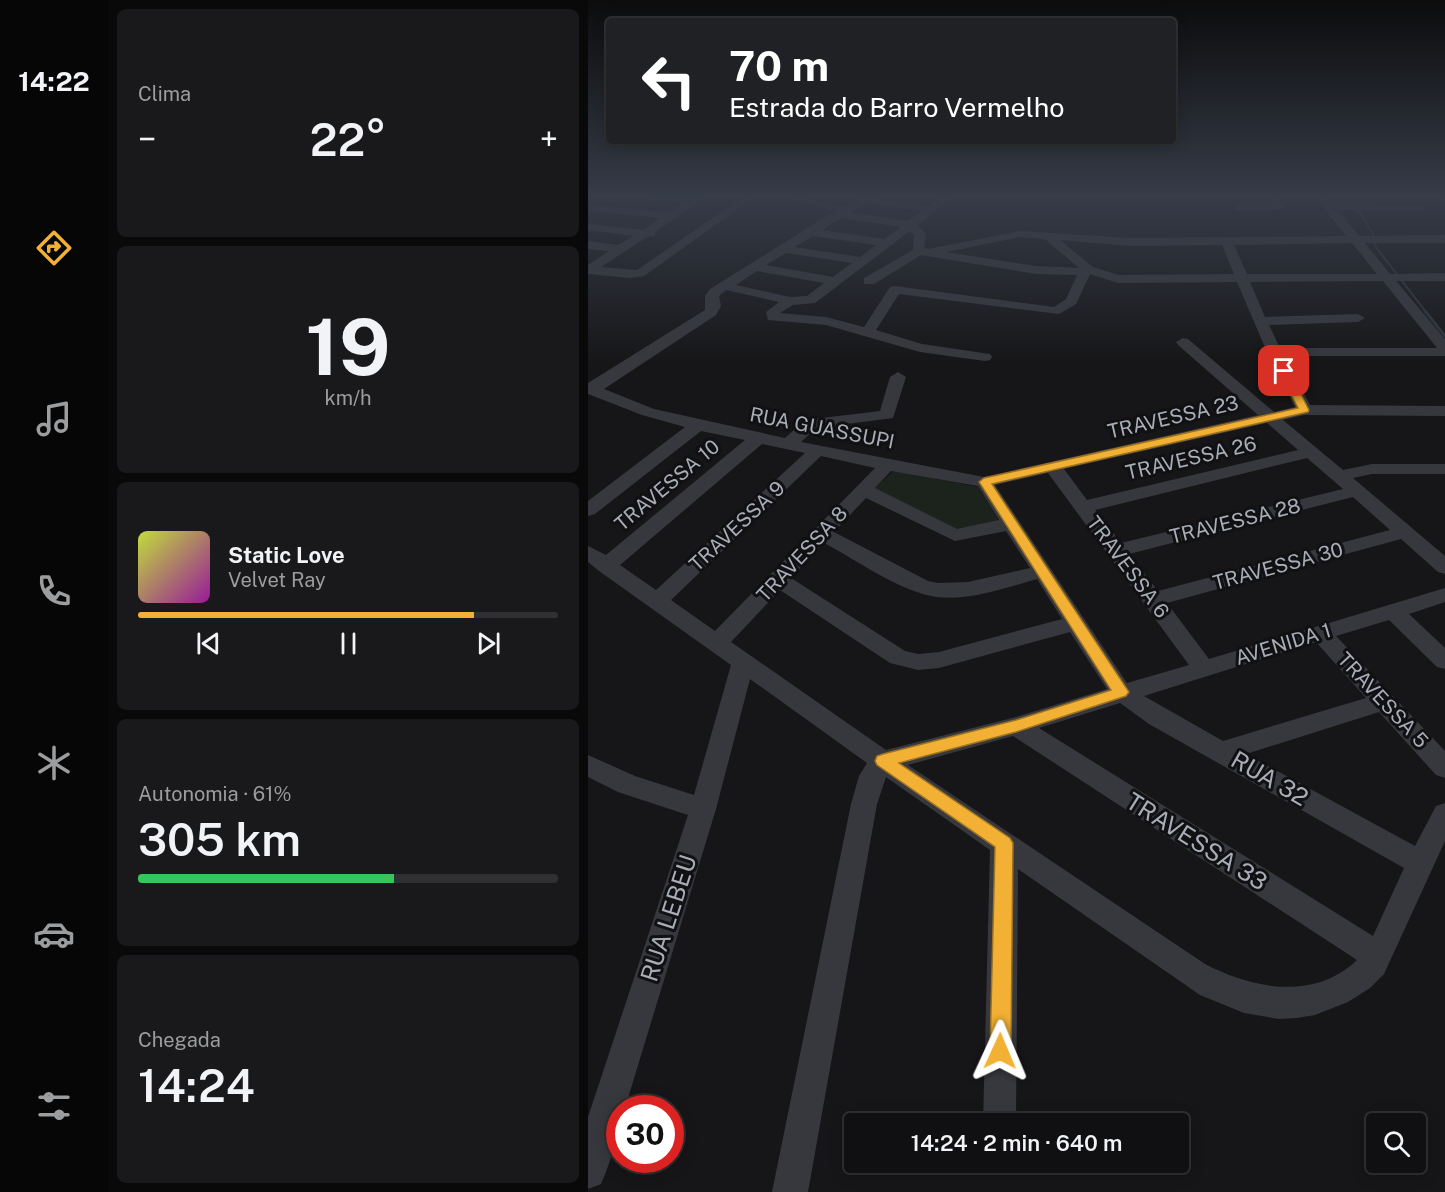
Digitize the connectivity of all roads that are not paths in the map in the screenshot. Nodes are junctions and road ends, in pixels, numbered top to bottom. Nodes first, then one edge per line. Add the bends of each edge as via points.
1 (615, 253) edge
2 (670, 253) edge
3 (777, 253) edge
4 (807, 253) edge
5 (874, 253) edge
6 (922, 253) edge
7 (927, 253) edge
8 (1066, 253) edge
9 (1231, 253) edge
10 (1379, 253) edge
11 (862, 261) junction
12 (754, 267) junction
13 (589, 269) edge
14 (848, 271) junction
15 (1087, 271) junction
16 (1394, 277) junction
17 (1445, 277) edge
18 (1241, 278) junction
19 (834, 281) junction
20 (869, 281) junction
21 (724, 286) junction
22 (895, 291) junction
23 (790, 301) junction
24 (1358, 318) dead end
25 (1260, 321) junction
26 (868, 332) junction
27 (1183, 342) dead end
28 (1445, 350) edge
29 (1275, 352) junction
30 (985, 357) dead end
31 (898, 377) dead end
32 (590, 389) edge
33 (1304, 410) junction
34 (1445, 411) edge
35 (1268, 417) junction
36 (698, 426) junction
37 (757, 439) junction
38 (788, 444) junction
39 (818, 450) junction
40 (1310, 452) junction
41 (888, 465) junction
42 (1052, 466) junction
43 (1445, 470) edge
44 (1338, 476) junction
45 (984, 482) junction
46 (863, 489) junction
47 (1356, 491) junction
48 (1082, 507) junction
49 (588, 510) edge
50 (1011, 524) junction
51 (1405, 532) junction
52 (820, 533) junction
53 (1115, 551) junction
54 (588, 552) edge
55 (606, 566) junction
56 (1445, 567) edge
57 (1042, 571) junction
58 (778, 579) junction
59 (1445, 595) edge
60 (1152, 600) junction
61 (656, 602) junction
62 (1393, 611) junction
63 (1074, 623) junction
64 (1320, 633) junction
65 (717, 643) junction
66 (1445, 661) edge
67 (743, 662) junction
68 (1204, 668) junction
69 (1121, 692) junction
70 (1384, 700) junction
71 (1016, 726) junction
72 (1224, 752) junction
73 (883, 761) junction
74 (588, 765) edge
75 (1445, 768) edge
76 (703, 809) junction
77 (1445, 814) edge
78 (1004, 843) junction
79 (1420, 863) junction
80 (1378, 956) junction
81 (999, 1113) edge
82 (588, 1171) edge
83 (790, 1192) edge

1 - 13 street
2 - 13 street via 640,273
3 - 12 street
4 - 11 street
5 - 11 street
6 - 20 street
7 - 15 street via 1036,270
8 - 15 street
9 - 18 street
10 - 16 street
11 - 14 street
12 - 19 street
12 - 21 street
14 - 19 street
14 - 20 street
15 - 18 street via 1118,279
15 - 22 street via 1074,300 1054,311
16 - 17 street
16 - 18 street
16 - 28 street
18 - 25 street
19 - 23 street via 810,300
20 - 22 street
21 - 23 street
21 - 32 street via 712,296 711,312
22 - 26 street
23 - 26 street via 773,312 773,317 826,321
24 - 25 street
25 - 29 street
26 - 30 street via 920,348
27 - 35 street
28 - 29 street
29 - 33 street
31 - 38 street via 887,415 812,424
32 - 36 street, RUA GUASSUPI
33 - 34 street
33 - 35 street, TRAVESSA 23
35 - 40 street
35 - 42 street, TRAVESSA 23
36 - 37 street, RUA GUASSUPI
36 - 49 street
37 - 38 street, RUA GUASSUPI
37 - 55 street, TRAVESSA 10
38 - 39 street, RUA GUASSUPI
39 - 41 street, RUA GUASSUPI
39 - 61 street, TRAVESSA 9
40 - 44 street
40 - 48 street, TRAVESSA 26
41 - 45 street, RUA GUASSUPI
41 - 46 street, TRAVESSA 8
42 - 45 street, RUA GUASSUPI
42 - 48 street, TRAVESSA 6
43 - 44 street via 1372,469
44 - 47 street
45 - 50 street
46 - 50 street via 954,535
46 - 52 street, TRAVESSA 8
47 - 51 street
47 - 53 street, TRAVESSA 28
48 - 53 street, TRAVESSA 6
50 - 57 street
51 - 56 street
51 - 60 street, TRAVESSA 30
52 - 57 street via 923,587 938,591 967,589
52 - 58 street, TRAVESSA 8
53 - 60 street, TRAVESSA 6
54 - 55 street
55 - 61 street
57 - 63 street
58 - 63 street via 898,657 918,662 939,660
58 - 65 street, TRAVESSA 8
59 - 62 street, AVENIDA 1
60 - 68 street, TRAVESSA 6
61 - 65 street
62 - 64 street, AVENIDA 1
62 - 66 street
63 - 69 street
64 - 68 street, AVENIDA 1
64 - 70 street, TRAVESSA 5
65 - 67 street
67 - 73 street
67 - 76 street, RUA LEBEU
68 - 69 street, AVENIDA 1
69 - 71 street, AVENIDA 1
69 - 72 street, RUA 32
70 - 72 street
70 - 75 street, TRAVESSA 5
71 - 73 street, AVENIDA 1
71 - 80 street, TRAVESSA 33
72 - 79 street, RUA 32
73 - 78 street
73 - 83 street via 872,776 864,804
74 - 76 street via 627,784
76 - 82 street, RUA LEBEU
77 - 79 street
78 - 80 street via 1194,975 1236,996 1270,1004 1296,1005 1317,1000 1344,988 1366,972
78 - 81 street
79 - 80 street

